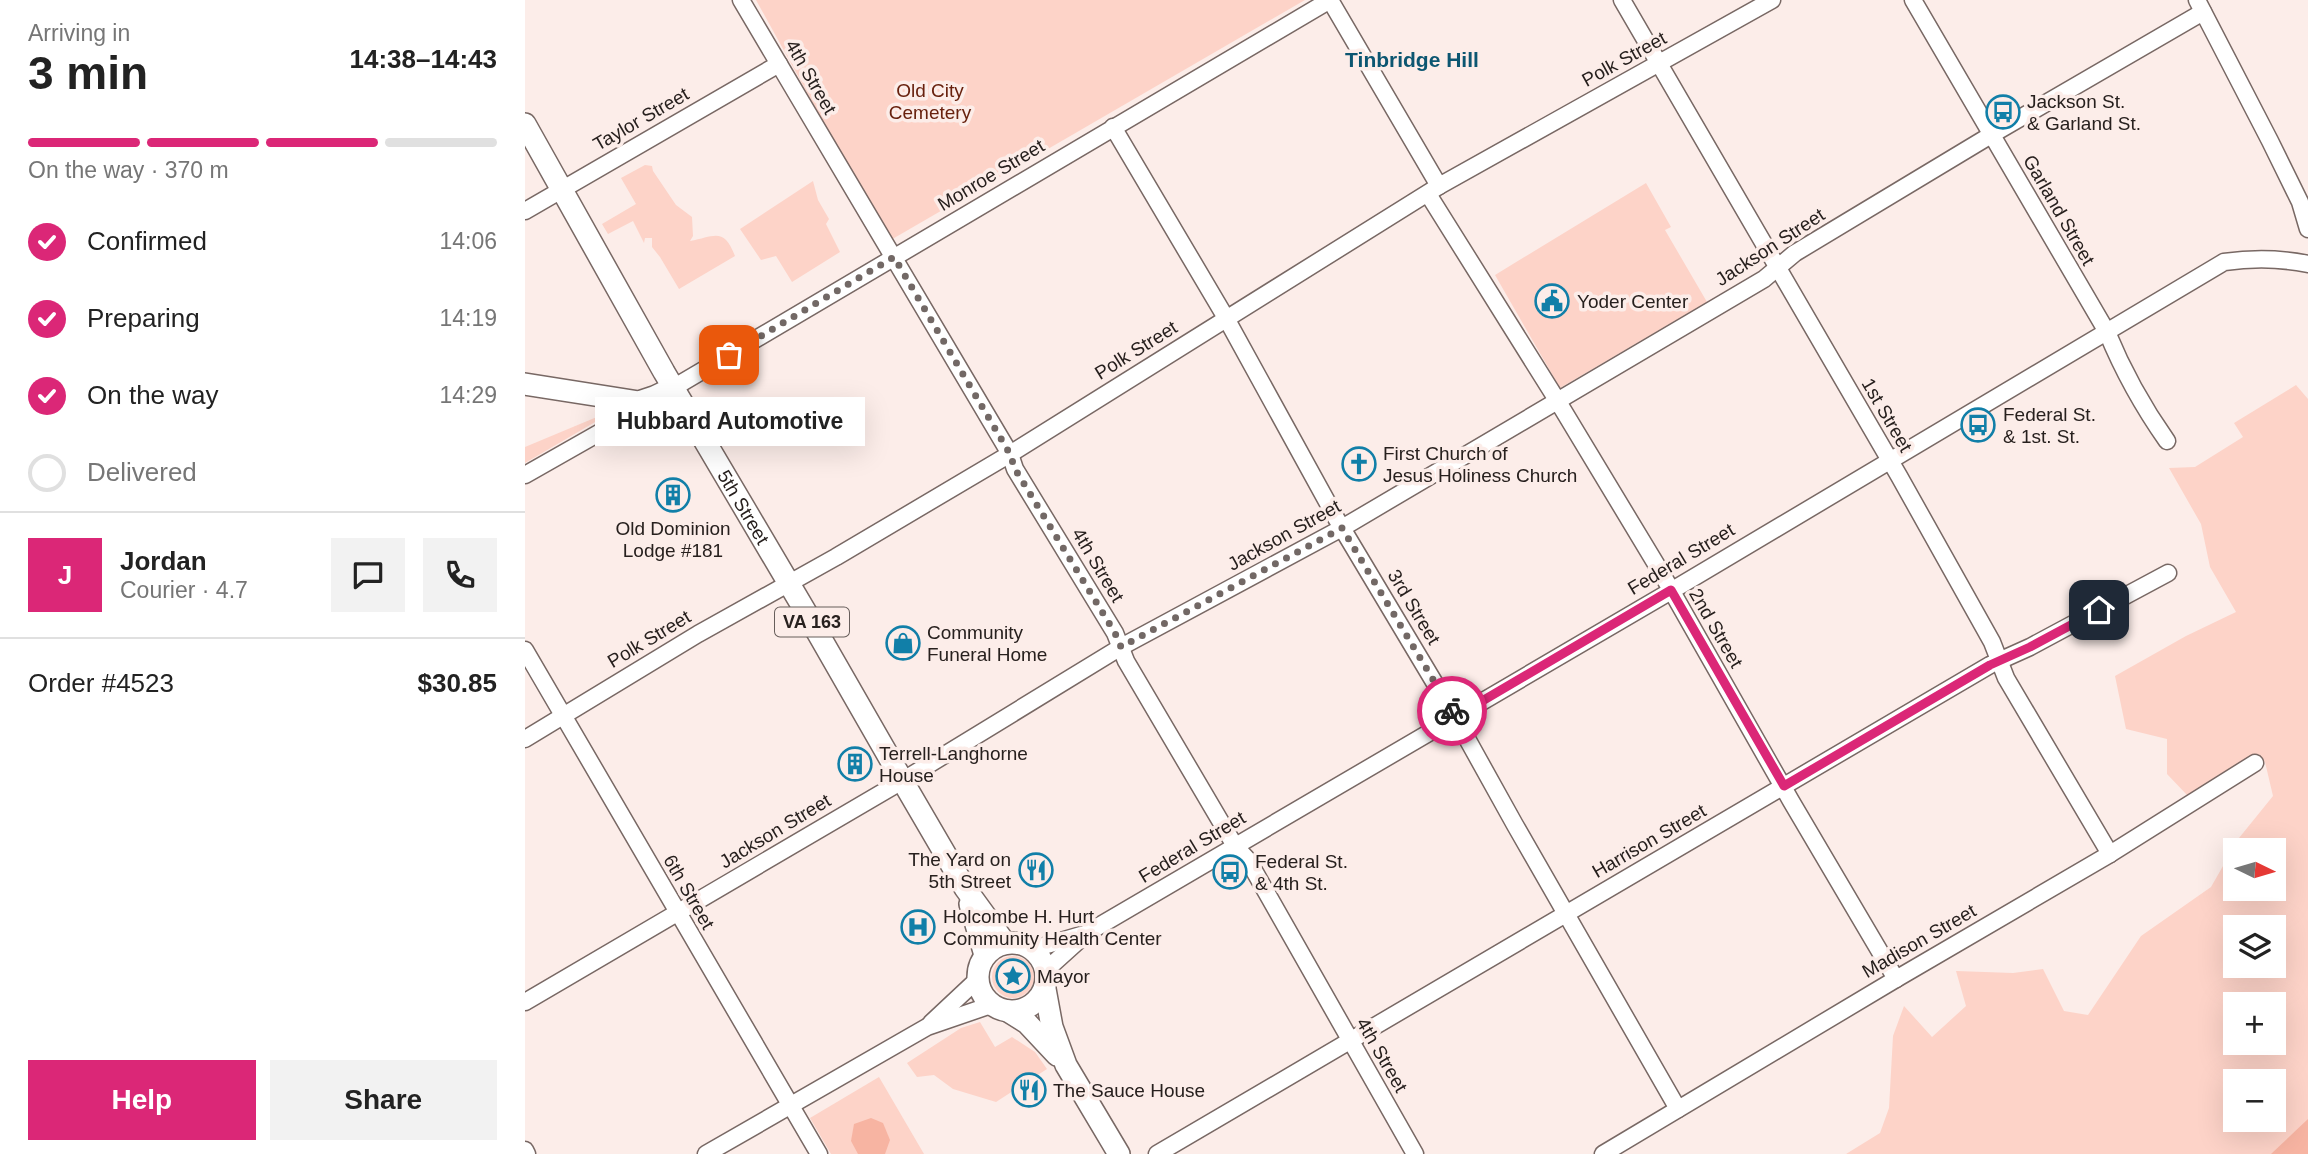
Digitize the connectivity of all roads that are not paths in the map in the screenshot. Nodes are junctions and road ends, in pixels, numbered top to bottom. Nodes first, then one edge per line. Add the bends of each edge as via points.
1 (741, 0) edge
2 (1330, 0) edge
3 (1622, 0) edge
4 (1772, 0) edge
5 (1913, 0) edge
6 (2200, 6) edge
7 (779, 64) junction
8 (1658, 65) junction
9 (525, 124) edge
10 (1113, 127) junction
11 (1991, 135) junction
12 (562, 189) junction
13 (1434, 190) junction
14 (525, 211) edge
15 (2308, 229) edge
16 (894, 257) junction
17 (2307, 259) edge
18 (1776, 267) junction
19 (1226, 318) junction
20 (2107, 332) junction
21 (525, 384) edge
22 (673, 388) junction
23 (1557, 400) junction
24 (639, 402) junction
25 (2167, 441) dead end
26 (1010, 454) junction
27 (1889, 459) junction
28 (525, 475) edge
29 (1342, 528) junction
30 (2168, 573) dead end
31 (788, 582) junction
32 (1671, 590) junction
33 (1121, 647) junction
34 (525, 650) edge
35 (2000, 661) junction
36 (563, 716) junction
37 (1455, 717) junction
38 (525, 739) edge
39 (2255, 763) dead end
40 (902, 781) junction
41 (1784, 786) junction
42 (1235, 846) junction
43 (2110, 855) junction
44 (965, 888) junction
45 (678, 913) junction
46 (1566, 914) junction
47 (1087, 933) junction
48 (1005, 943) junction
49 (1033, 949) junction
50 (985, 955) junction
51 (1896, 978) junction
52 (978, 979) junction
53 (1046, 980) junction
54 (525, 1002) edge
55 (1000, 1008) junction
56 (927, 1027) junction
57 (1350, 1042) junction
58 (1066, 1065) junction
59 (789, 1104) junction
60 (1678, 1109) junction
61 (705, 1154) edge
62 (819, 1154) edge
63 (1119, 1154) edge
64 (1157, 1154) edge
65 (1415, 1154) edge
66 (1603, 1154) edge

1 - 7 street, 4th Street
2 - 10 street, Monroe Street
2 - 13 street, 2nd Street
3 - 8 street, 1st Street
4 - 8 street, Polk Street
5 - 11 street, Garland Street
6 - 11 street, Jackson Street
6 - 15 street via 2300,202
7 - 12 street, Taylor Street
7 - 16 street, 4th Street
8 - 13 street, Polk Street
8 - 18 street, 1st Street
9 - 12 main road, 5th Street / VA 163
10 - 16 street, Monroe Street
10 - 19 street, 3rd Street
11 - 18 street, Jackson Street
11 - 20 street, Garland Street
12 - 14 street, Taylor Street
12 - 22 main road, 5th Street / VA 163
13 - 19 street, Polk Street
13 - 23 street, 2nd Street
16 - 22 street, Monroe Street
16 - 26 street, 4th Street
17 - 20 street, Federal Street via 2224,262
18 - 23 street, Jackson Street via 1764,279
18 - 27 street, 1st Street
19 - 26 street, Polk Street
19 - 29 street, 3rd Street
20 - 25 street, Garland Street via 2139,398
20 - 27 street, Federal Street
21 - 24 main road
22 - 24 main road
22 - 31 main road, 5th Street / VA 163
23 - 29 street, Jackson Street
23 - 32 street, 2nd Street
24 - 28 street via 613,425
26 - 31 street, Polk Street
26 - 33 street, 4th Street
27 - 32 street, Federal Street
27 - 35 street, 1st Street
29 - 33 street, Jackson Street
29 - 37 street, 3rd Street
30 - 35 street, Harrison Street
31 - 36 street, Polk Street
31 - 40 main road, 5th Street / VA 163
32 - 37 street, Federal Street
32 - 41 street, 2nd Street
33 - 40 street, Jackson Street
33 - 42 street, 4th Street
34 - 36 street, 6th Street
35 - 41 street, Harrison Street
35 - 43 street, 1st Street
36 - 38 street, Polk Street
36 - 45 street, 6th Street
37 - 42 street, Federal Street
37 - 46 street, 3rd Street
39 - 43 street, Madison Street
40 - 44 main road, 5th Street / VA 163
40 - 45 street, Jackson Street
41 - 46 street, Harrison Street
41 - 51 street, 2nd Street
42 - 47 street, Federal Street
42 - 57 street, 4th Street via 1248,860
43 - 51 street, Madison Street
44 - 48 main road, 5th Street / VA 163
44 - 50 main road, 5th Street / VA 163
45 - 54 street, Jackson Street
45 - 59 street, 6th Street
46 - 57 street, Harrison Street
46 - 60 street, 3rd Street
47 - 49 street, Federal Street
47 - 53 street, Federal Street
48 - 49 main road
48 - 50 main road
49 - 53 main road
50 - 52 main road
51 - 60 street, Madison Street
52 - 55 main road via 985,998
52 - 56 street
53 - 55 main road via 1034,1004 1017,1011
53 - 58 main road via 1052,1027
55 - 56 street
55 - 58 main road via 1039,1035
56 - 59 street
57 - 64 street, Harrison Street
57 - 65 street, 4th Street
58 - 63 main road
59 - 61 street
59 - 62 street, 6th Street
60 - 66 street, Madison Street

